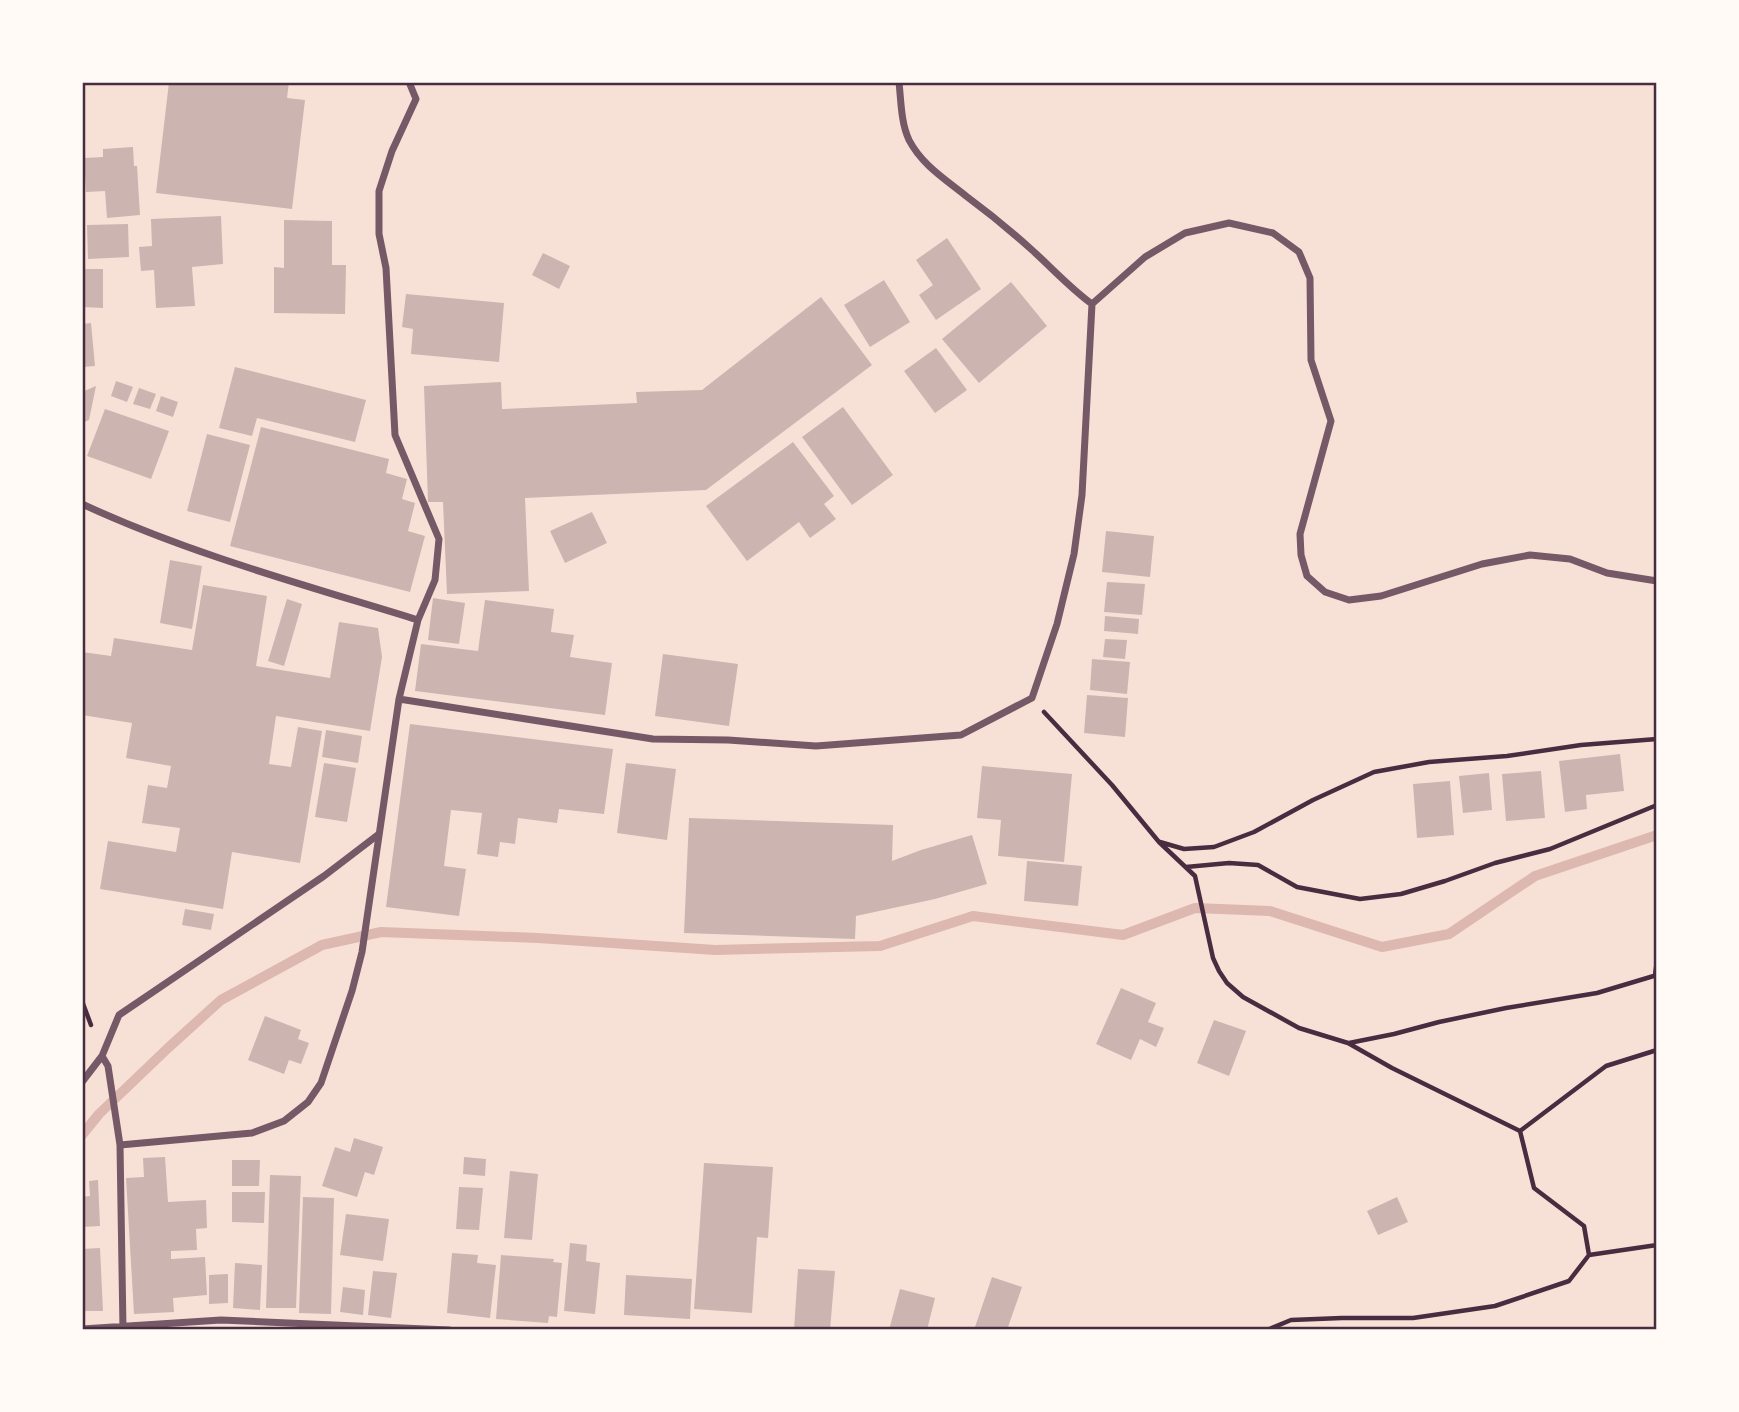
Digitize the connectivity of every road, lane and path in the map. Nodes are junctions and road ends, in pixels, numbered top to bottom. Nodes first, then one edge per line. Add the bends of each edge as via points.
1 (409, 82) edge
2 (899, 82) edge
3 (1092, 304) junction
4 (82, 504) edge
5 (1657, 581) edge
6 (418, 620) junction
7 (1032, 698) junction
8 (399, 699) junction
9 (1657, 739) edge
10 (1657, 806) edge
11 (379, 835) junction
12 (1159, 842) junction
13 (1186, 867) junction
14 (1657, 960) edge
15 (1656, 975) edge
16 (1348, 1043) junction
17 (1657, 1050) edge
18 (103, 1056) junction
19 (82, 1082) edge
20 (1520, 1131) junction
21 (120, 1145) junction
22 (1657, 1245) edge
23 (1589, 1255) junction
24 (123, 1328) edge
25 (82, 1329) edge
26 (449, 1330) edge
27 (1267, 1330) edge

1 - 6 street via 416,99 379,191 379,234 386,268 395,435 439,540 435,580
2 - 3 street via 903,121 921,158
3 - 5 street via 1145,257 1185,233 1229,223 1273,233 1299,252 1310,278 1311,360 1331,421 1300,534 1301,555 1307,576 1325,592 1349,600 1381,596 1482,564 1530,555 1570,559 1607,573
3 - 7 street via 1082,495 1074,554
4 - 6 street via 237,564
6 - 8 street
7 - 8 street via 961,735 817,746 653,739
7 - 12 path
8 - 11 street
9 - 12 path via 1429,762 1374,772 1214,847 1184,849
10 - 13 path via 1550,849 1401,894 1360,899 1297,887 1258,865
11 - 18 street via 119,1015
11 - 21 street via 352,991 321,1083 308,1102 284,1121 252,1133
12 - 13 path
13 - 16 path via 1195,876 1213,958 1227,983 1243,998 1299,1028
14 - 15 path
15 - 16 path via 1597,993
16 - 20 path
17 - 20 path via 1606,1066
18 - 19 street
18 - 21 street
20 - 23 path via 1535,1188 1584,1226
21 - 24 street
22 - 23 path
23 - 27 path via 1569,1282 1495,1306 1413,1318 1291,1320
24 - 25 street
24 - 26 street via 221,1320

